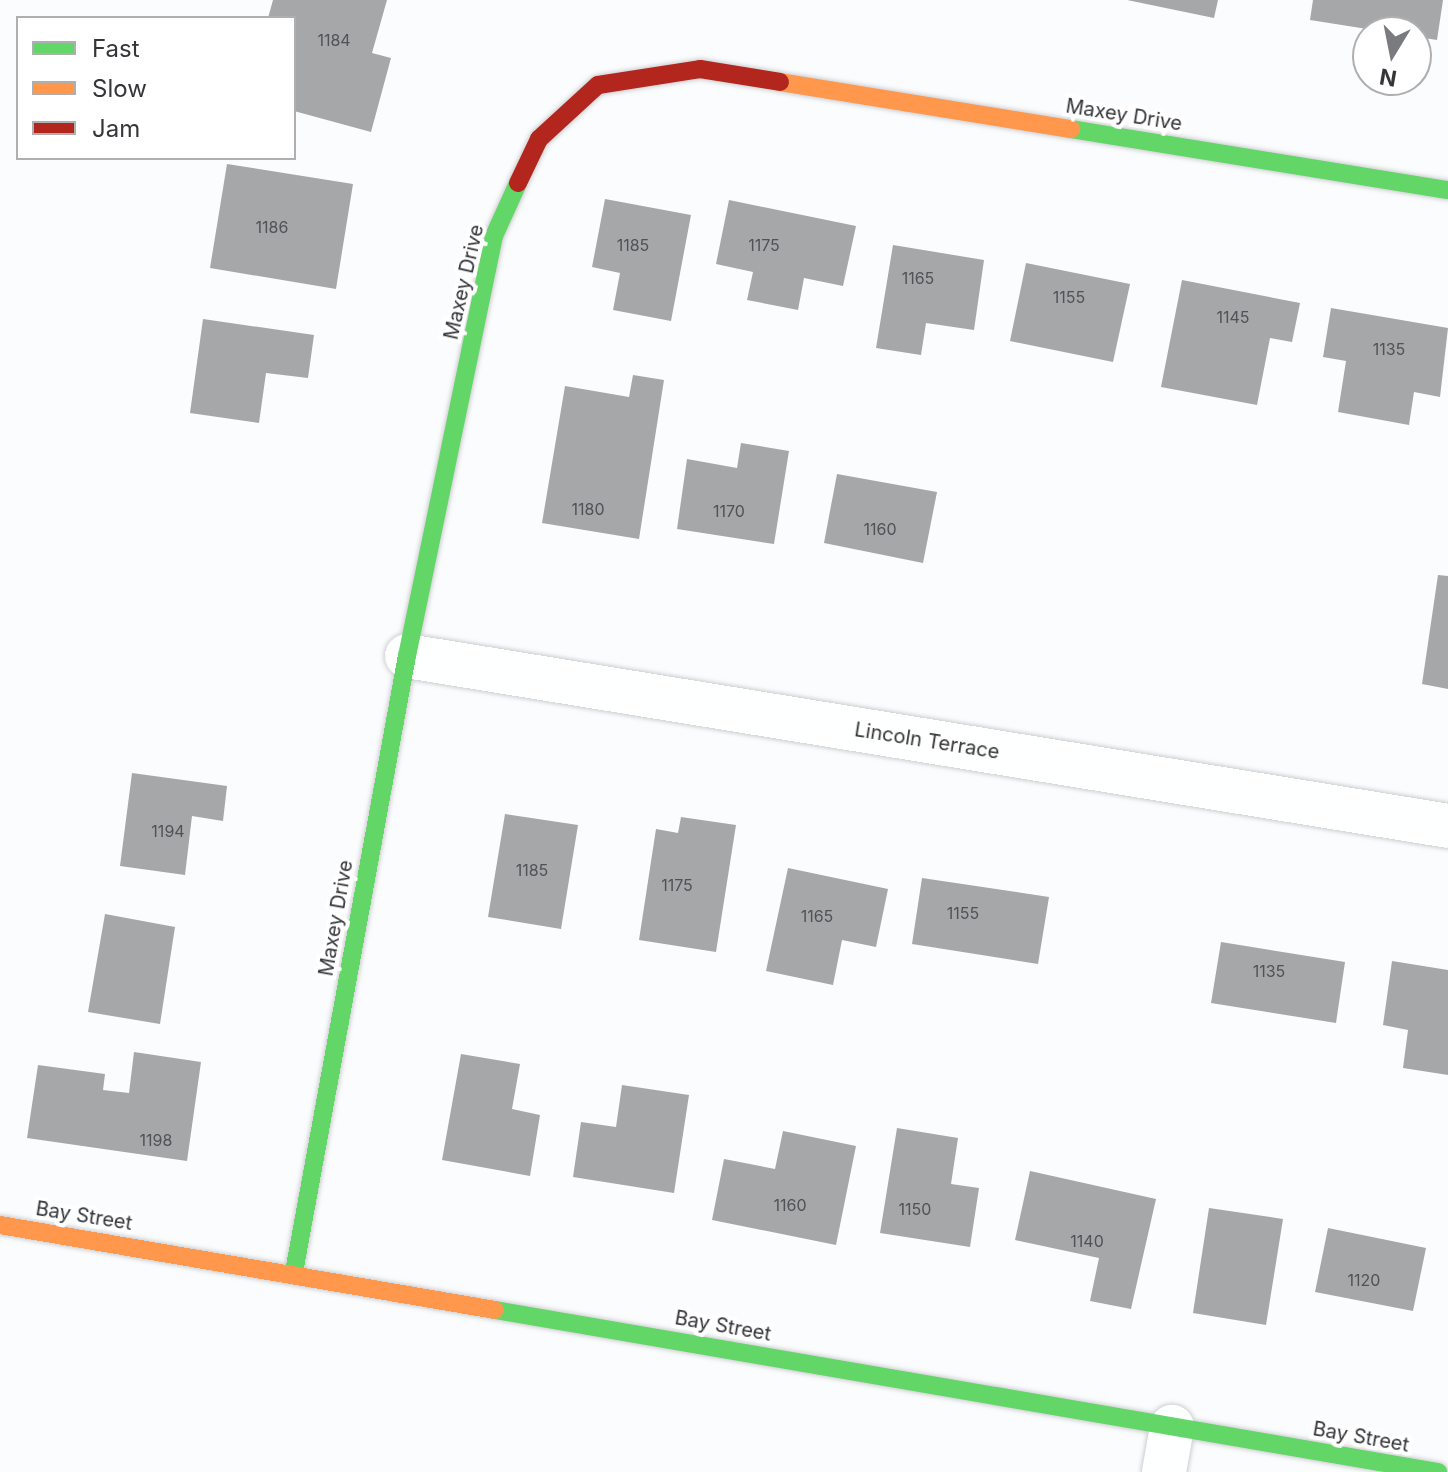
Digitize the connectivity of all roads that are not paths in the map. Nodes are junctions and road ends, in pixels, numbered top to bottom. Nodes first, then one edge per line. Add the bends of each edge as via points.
1 (1448, 190) edge
2 (407, 656) junction
3 (1448, 826) edge
4 (0, 1225) edge
5 (294, 1272) junction
6 (1172, 1427) junction
7 (1164, 1472) edge
8 (1438, 1472) edge

1 - 2 street, Maxey Drive via 700,69 598,85 539,139 494,236
2 - 3 street, Lincoln Terrace
2 - 5 street, Maxey Drive
4 - 5 street, Bay Street
5 - 6 street, Bay Street
6 - 7 street
6 - 8 street, Bay Street

